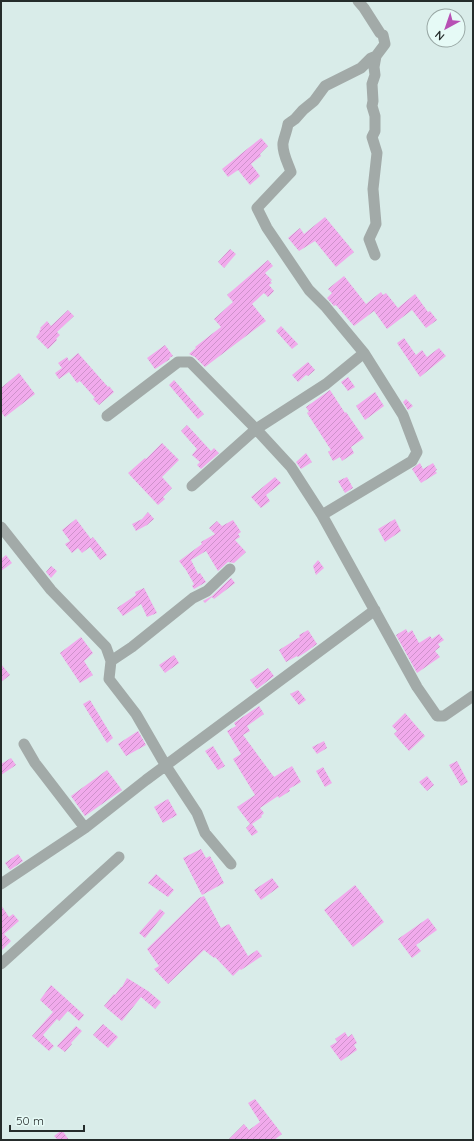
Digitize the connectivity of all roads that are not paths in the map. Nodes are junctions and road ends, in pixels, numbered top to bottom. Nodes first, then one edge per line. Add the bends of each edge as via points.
1 (358, 1) edge
2 (376, 56) junction
3 (375, 254) dead end
4 (364, 353) junction
5 (107, 416) dead end
6 (256, 429) junction
7 (192, 486) dead end
8 (322, 515) junction
9 (1, 527) edge
10 (230, 569) dead end
11 (375, 610) junction
12 (111, 661) junction
13 (473, 696) edge
14 (24, 744) dead end
15 (166, 766) junction
16 (85, 828) junction
17 (119, 857) dead end
18 (231, 864) dead end
19 (1, 884) edge
20 (1, 964) edge

1 - 2 street via 382,34 385,44
2 - 3 street via 372,88 375,116 375,131 372,138 377,153 373,189 376,224 369,239
2 - 4 street via 361,68 325,86 314,101 288,124 283,151 291,172 257,208 266,228 309,290
4 - 6 street via 326,384
4 - 8 street via 403,415 417,452 412,461
5 - 6 street via 178,362 190,362
6 - 7 street
6 - 8 street via 291,467
8 - 11 street
9 - 12 street via 51,590 106,647
10 - 12 street via 208,591 193,598
11 - 13 street via 417,686 437,716 444,716
11 - 15 street
12 - 15 street via 109,679 136,714
14 - 16 street via 35,763
15 - 16 street
15 - 18 street via 197,813 205,833
16 - 19 street
17 - 20 street

